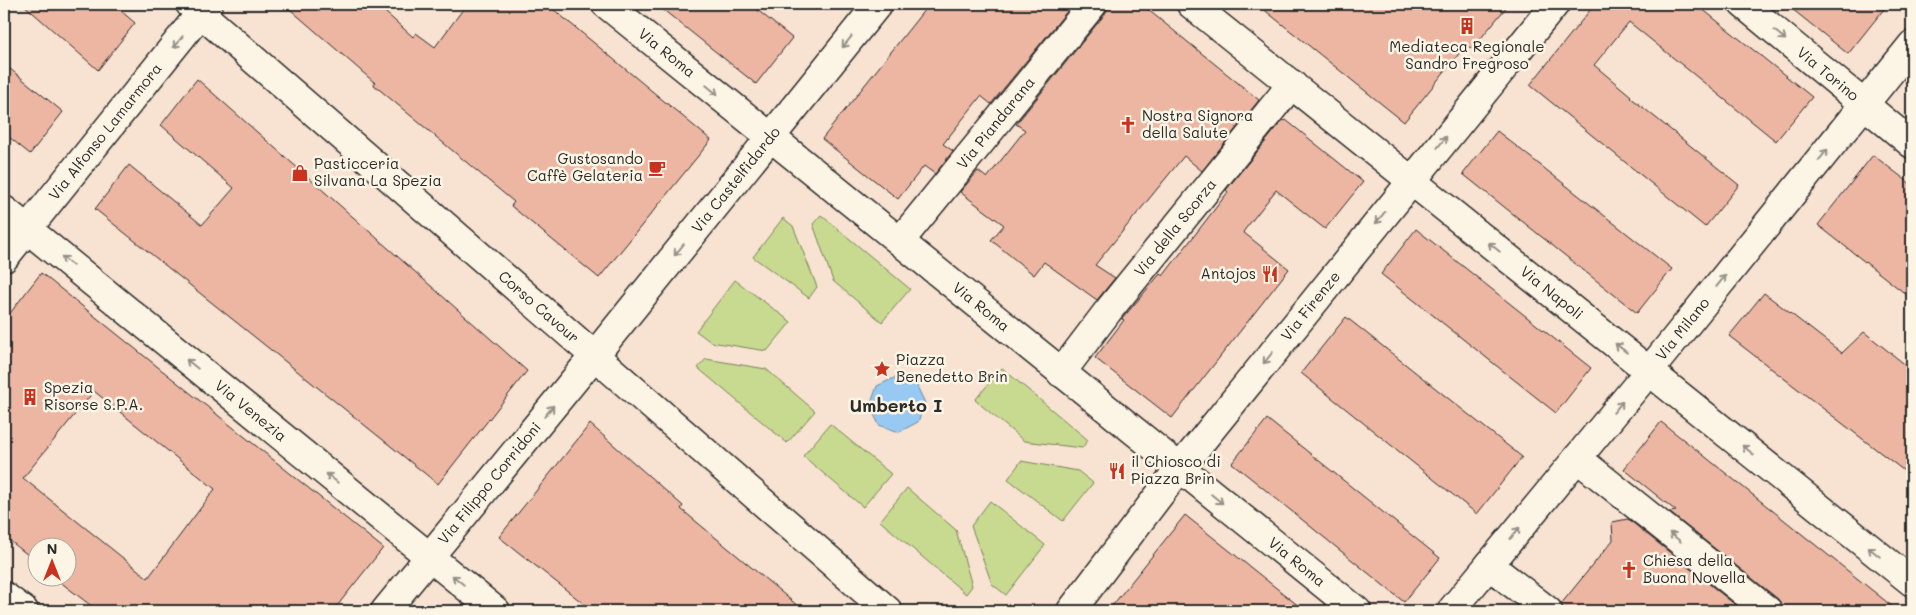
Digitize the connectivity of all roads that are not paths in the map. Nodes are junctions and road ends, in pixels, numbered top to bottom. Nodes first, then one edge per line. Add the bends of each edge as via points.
1 (606, 4) edge
2 (878, 4) edge
3 (1093, 4) edge
4 (1191, 4) edge
5 (1555, 4) edge
6 (1743, 4) edge
7 (200, 7) edge
8 (1912, 45) edge
9 (1292, 84) junction
10 (1864, 105) junction
11 (771, 137) junction
12 (1912, 144) edge
13 (1411, 180) junction
14 (4, 210) edge
15 (27, 229) junction
16 (900, 241) junction
17 (4, 258) edge
18 (594, 356) junction
19 (1649, 371) junction
20 (1061, 373) junction
21 (1577, 458) junction
22 (1179, 469) junction
23 (430, 558) junction
24 (1489, 565) junction
25 (1912, 582) edge
26 (385, 611) edge
27 (496, 611) edge
28 (888, 611) edge
29 (1071, 611) edge
30 (1357, 611) edge
31 (1451, 611) edge
32 (1548, 611) edge
33 (1768, 611) edge

1 -> 11 street, Via Roma
2 -> 11 street, Via Castelfidardo
3 - 16 street, Via Piandarana
4 - 9 street, Via Napoli
13 -> 5 street, Via Firenze
6 -> 10 street, Via Torino
7 -> 15 street, Via Alfonso Lamarmora
7 - 18 street, Corso Cavour
8 - 10 street, Via Milano
9 - 13 street, Via Napoli
9 - 20 street, Via della Scorza
10 - 12 street, Via Torino
19 -> 10 street, Via Milano
11 - 16 street, Via Roma
11 -> 18 street, Via Castelfidardo
19 -> 13 street, Via Napoli
13 -> 22 street, Via Firenze
14 - 15 street, Via Venezia
15 - 17 street, Via Alfonso Lamarmora
23 -> 15 street, Via Venezia
16 - 20 street, Via Roma
23 -> 18 street, Via Filippo Corridoni
18 - 28 street, Corso Cavour
21 -> 19 street, Via Milano
25 -> 19 street, Via Napoli
20 - 22 street, Via Roma
24 -> 21 street, Via Milano
33 -> 21 street
22 - 29 street, Via Firenze
22 -> 30 street, Via Roma
23 - 26 street, Via Filippo Corridoni
27 -> 23 street, Via Venezia
24 - 31 street, Via Milano
24 - 32 street

